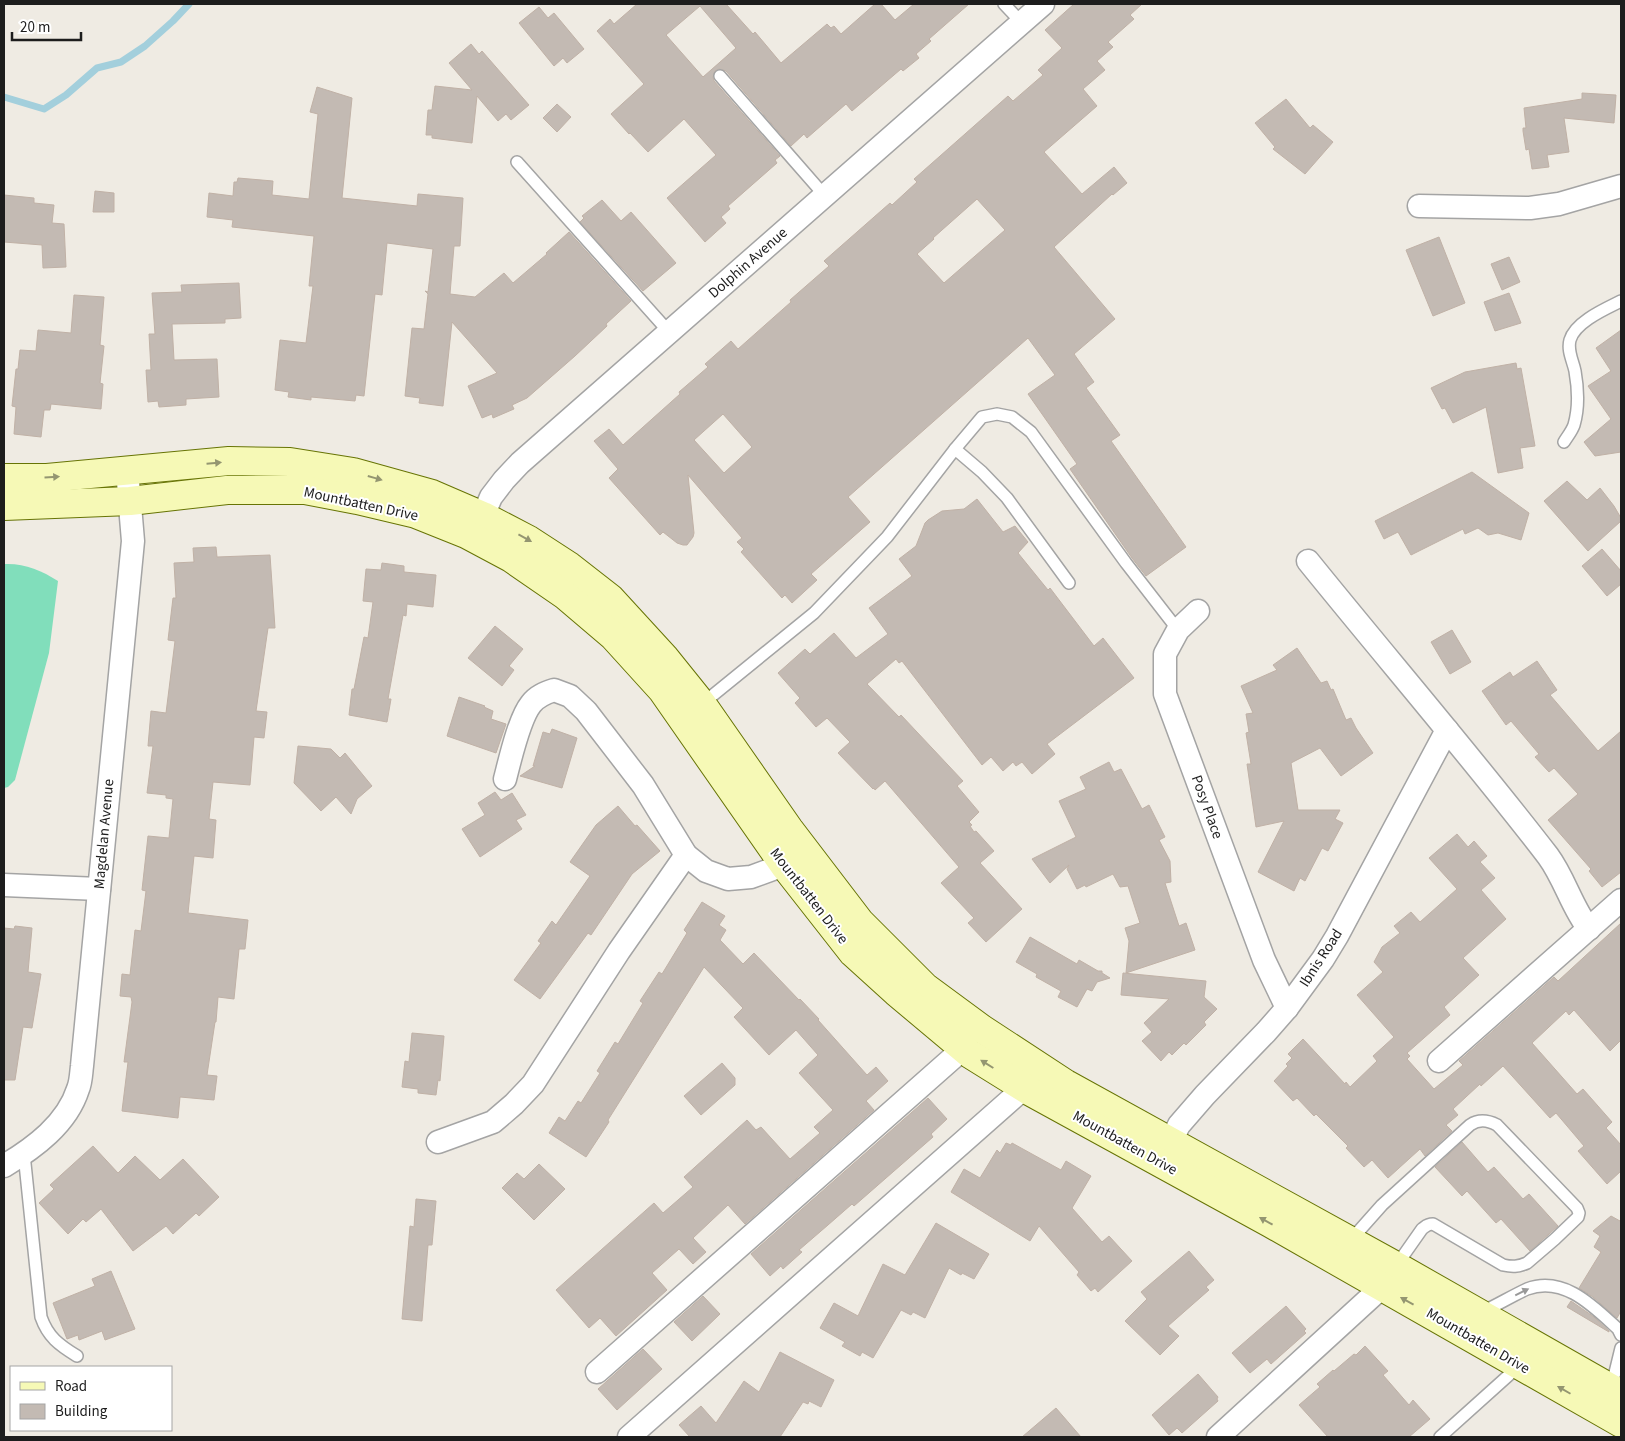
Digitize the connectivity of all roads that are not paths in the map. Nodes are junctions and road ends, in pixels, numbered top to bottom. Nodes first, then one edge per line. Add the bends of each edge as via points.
1 (1004, 4) edge
2 (1043, 4) edge
3 (1022, 23) junction
4 (720, 76) dead end
5 (517, 162) dead end
6 (1621, 186) edge
7 (824, 196) junction
8 (1419, 206) dead end
9 (1621, 301) edge
10 (669, 332) junction
11 (1564, 442) dead end
12 (955, 449) junction
13 (127, 470) junction
14 (4, 478) edge
15 (130, 501) junction
16 (4, 506) edge
17 (478, 527) junction
18 (1308, 561) dead end
19 (1069, 583) dead end
20 (1198, 612) dead end
21 (1178, 630) junction
22 (702, 704) junction
23 (1447, 730) junction
24 (505, 779) dead end
25 (686, 855) junction
26 (784, 865) junction
27 (4, 885) edge
28 (99, 889) junction
29 (1621, 900) edge
30 (1589, 929) junction
31 (1287, 1008) junction
32 (964, 1048) junction
33 (1440, 1061) dead end
34 (1024, 1088) junction
35 (438, 1142) dead end
36 (1165, 1152) junction
37 (24, 1154) junction
38 (4, 1166) edge
39 (1342, 1250) junction
40 (1389, 1277) junction
41 (1466, 1321) junction
42 (1621, 1335) edge
43 (1621, 1348) edge
44 (77, 1356) dead end
45 (1529, 1356) junction
46 (597, 1372) dead end
47 (1613, 1405) edge
48 (629, 1437) edge
49 (1218, 1437) edge
50 (1440, 1437) edge

1 - 3 lane
2 - 3 street, Dolphin Avenue
3 - 7 street, Dolphin Avenue
4 - 7 lane
5 - 10 lane
6 - 8 street via 1559,204 1530,208
7 - 10 street, Dolphin Avenue
9 - 11 lane via 1579,326 1570,340 1577,411 1574,426
10 - 17 street, Dolphin Avenue via 520,463 492,497
12 - 19 lane via 1007,498
12 - 21 lane via 982,417 997,414 1012,417 1031,432
12 - 22 lane via 886,536 814,613
14 -> 13 main road, Mountbatten Drive via 47,478
13 - 15 street, Magdelan Avenue
13 -> 17 main road, Mountbatten Drive via 229,461 290,462 362,474 432,494
15 - 16 main road, Mountbatten Drive
15 - 17 main road, Mountbatten Drive via 227,490 305,490
15 - 28 street, Magdelan Avenue via 133,541
17 -> 22 main road, Mountbatten Drive via 529,540 610,598 666,658
17 - 26 main road, Mountbatten Drive via 511,558 566,596 613,636 662,690
18 - 23 street
20 - 21 street, Posy Place
21 - 31 street, Posy Place via 1165,654 1165,694 1264,960
22 - 36 main road, Mountbatten Drive via 789,829 860,922 925,988
23 - 30 street via 1550,859
23 - 31 street, Ibnis Road via 1337,936
24 - 25 street via 518,730 530,705 554,690 570,696 586,711 643,785
25 - 26 street via 706,871 728,879 751,877
25 - 35 street via 618,951 533,1084 493,1122
26 - 32 main road, Mountbatten Drive via 853,953
27 - 28 street
28 - 37 street, Magdelan Avenue via 79,1088 61,1119
29 - 30 street
30 - 33 street
31 - 36 street, Ibnis Road via 1179,1125
34 -> 32 main road, Mountbatten Drive
32 - 46 street
34 - 36 main road, Mountbatten Drive
34 - 48 street
36 - 39 main road, Mountbatten Drive
37 - 38 street, Magdelan Avenue
37 - 44 lane via 41,1317 54,1340
39 - 40 main road, Mountbatten Drive
39 - 40 lane via 1382,1204 1477,1121 1497,1125 1579,1213 1555,1240 1526,1263 1514,1267 1503,1265 1430,1224 1422,1229
40 - 41 main road, Mountbatten Drive
40 - 49 street
41 -> 42 lane via 1529,1289 1543,1286 1569,1291 1588,1300
41 - 45 main road, Mountbatten Drive
43 - 47 lane
45 - 47 main road, Mountbatten Drive
45 - 50 lane

